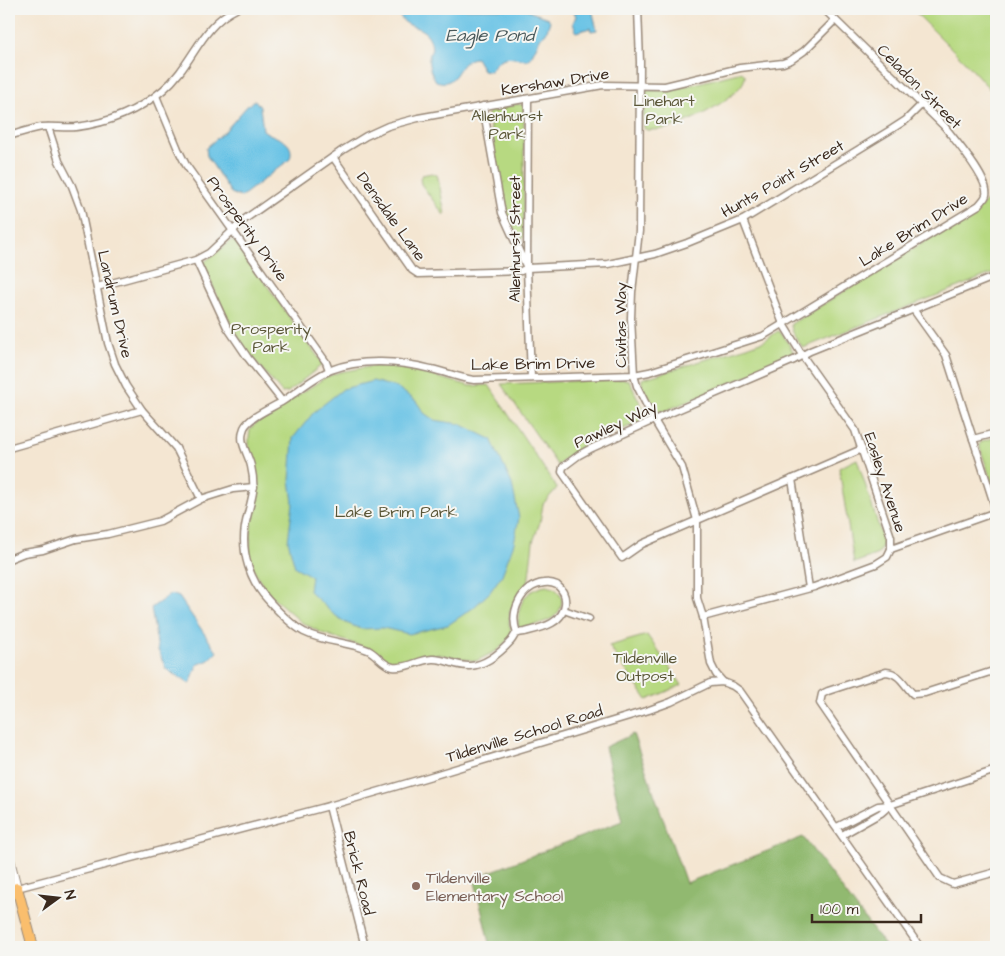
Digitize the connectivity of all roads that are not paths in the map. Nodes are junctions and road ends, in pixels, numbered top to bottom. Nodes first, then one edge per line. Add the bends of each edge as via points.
1 (236, 9) edge
2 (638, 9) edge
3 (824, 9) edge
4 (835, 20) junction
5 (640, 86) junction
6 (156, 96) junction
7 (528, 99) junction
8 (921, 105) junction
9 (483, 106) junction
10 (48, 127) junction
11 (9, 136) edge
12 (333, 157) junction
13 (986, 190) joint
14 (743, 220) junction
15 (234, 231) junction
16 (635, 259) junction
17 (196, 260) junction
18 (527, 268) junction
19 (996, 276) edge
20 (97, 287) junction
21 (914, 309) junction
22 (783, 324) junction
23 (802, 355) junction
24 (329, 370) junction
25 (634, 375) junction
26 (531, 378) junction
27 (282, 401) junction
28 (142, 410) junction
29 (654, 420) junction
30 (996, 433) edge
31 (973, 439) junction
32 (9, 448) edge
33 (862, 449) junction
34 (792, 479) junction
35 (254, 487) junction
36 (201, 499) junction
37 (996, 511) edge
38 (697, 520) junction
39 (891, 548) junction
40 (9, 559) edge
41 (809, 588) junction
42 (564, 610) junction
43 (703, 616) junction
44 (589, 619) dead end
45 (517, 633) junction
46 (996, 670) edge
47 (723, 682) junction
48 (996, 770) edge
49 (890, 805) junction
50 (329, 806) junction
51 (837, 827) junction
52 (842, 835) junction
53 (9, 856) edge
54 (996, 872) edge
55 (13, 889) edge
56 (33, 947) edge
57 (365, 947) edge
58 (920, 947) edge

1 - 6 street via 219,19 178,74
2 - 5 street, Civitas Way
3 - 4 street, Celadon Street
4 - 5 street, Kershaw Drive via 804,52 791,60 665,86
4 - 8 street, Celadon Street
5 - 7 street, Kershaw Drive via 603,85
5 - 16 street, Civitas Way via 639,231
6 - 10 street via 126,114 103,122
6 - 15 street, Prosperity Drive via 186,165
7 - 9 street, Kershaw Drive
7 - 18 street, Allenhurst Street
8 - 13 street, Celadon Street via 958,143
8 - 14 street, Hunts Point Street via 906,120
9 - 12 street, Kershaw Drive via 388,126
9 - 18 street via 502,213
10 - 11 street
10 - 20 street, Landrum Drive via 81,210
12 - 15 street, Kershaw Drive
12 - 18 street, Densdale Lane via 412,270 418,274
13 - 22 street, Lake Brim Drive via 986,196 979,205
14 - 16 street, Hunts Point Street via 687,243
14 - 22 street, Easley Avenue
15 - 17 street
15 - 24 street, Prosperity Drive
16 - 18 street, Hunts Point Street via 608,264
16 - 25 street, Civitas Way via 631,318
17 - 20 street
17 - 27 street via 227,327
18 - 26 street, Allenhurst Street
19 - 21 street, Pawley Way
20 - 28 street, Landrum Drive via 115,364
21 - 23 street, Pawley Way
21 - 31 street via 946,355
22 - 23 street, Easley Avenue
22 - 25 street, Lake Brim Drive via 752,341
23 - 29 street, Pawley Way
23 - 33 street, Easley Avenue via 855,430
24 - 26 street, Lake Brim Drive via 361,363 390,362 465,379
24 - 27 street, Lake Brim Drive
25 - 26 street, Lake Brim Drive
25 - 29 street, Civitas Way
27 - 35 street, Lake Brim Drive via 244,427 242,438 251,464
28 - 32 street
28 - 36 street, Landrum Drive via 176,448
29 - 38 street, Civitas Way via 682,467
29 - 38 street, Pawley Way via 578,454 563,467 562,472 622,558 642,544
30 - 31 street
31 - 37 street
33 - 34 street, Pawley Way
33 - 39 street, Easley Avenue via 891,537
34 - 38 street, Pawley Way
34 - 41 street
35 - 36 street via 233,489
35 - 45 street, Lake Brim Drive via 245,527 246,561 267,599 305,632 370,651 392,667 435,659 472,666 489,660
36 - 40 street via 160,521 76,539
37 - 39 street
38 - 43 street, Civitas Way via 697,598
39 - 41 street, Easley Avenue via 887,557 876,564
41 - 43 street, Easley Avenue
42 - 44 street
42 - 45 street, Lake Brim Drive via 554,622
42 - 45 street via 565,598 556,584 537,584 518,602 514,627
43 - 47 street, Civitas Way via 711,664
46 - 49 street via 925,693 913,694 901,678 893,672 886,672 822,694 820,702 824,710
47 - 50 street, Tildenville School Road via 710,683 648,710
47 - 51 street via 740,691
48 - 49 street
49 - 51 street via 878,806
49 - 52 street
49 - 54 street via 940,878 953,884
50 - 55 street, Tildenville School Road
50 - 57 street, Brick Road
51 - 52 street
52 - 58 street
53 - 55 street
55 - 56 main road

